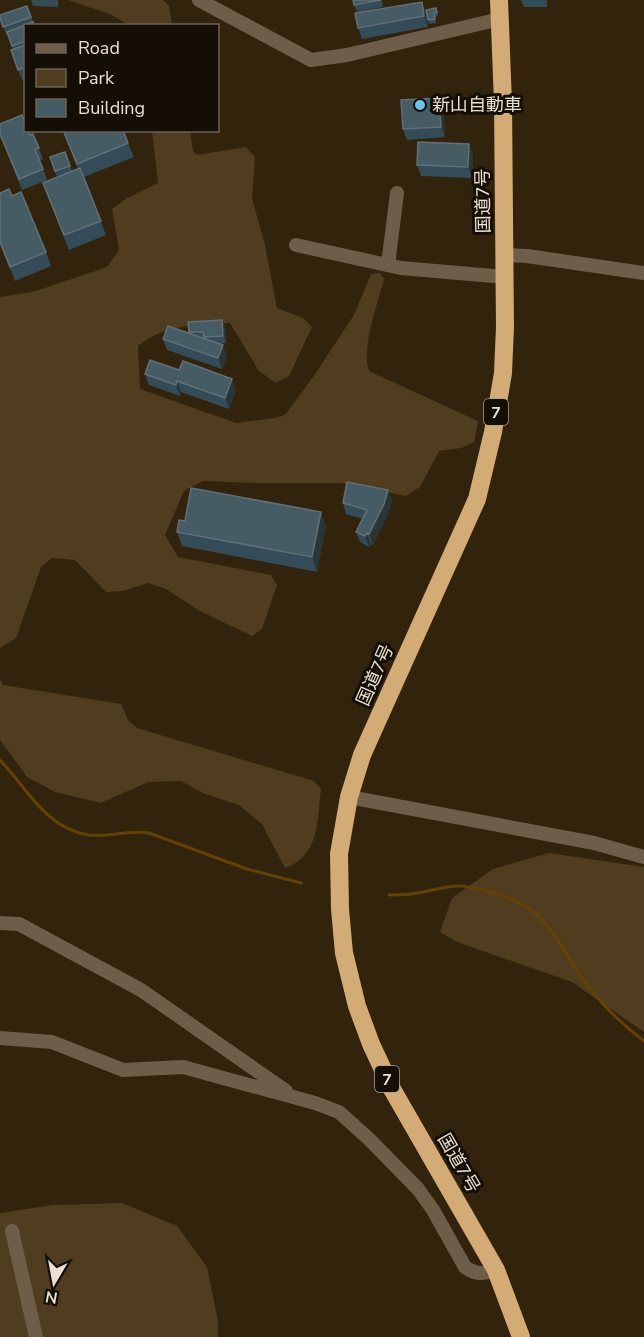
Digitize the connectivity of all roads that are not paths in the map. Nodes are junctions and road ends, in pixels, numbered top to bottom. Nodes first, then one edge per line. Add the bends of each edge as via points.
1 (199, 0) edge
2 (499, 0) edge
3 (500, 19) junction
4 (397, 193) dead end
5 (296, 245) dead end
6 (505, 255) junction
7 (388, 265) junction
8 (644, 273) edge
9 (505, 277) junction
10 (350, 797) junction
11 (644, 857) edge
12 (0, 922) edge
13 (0, 1038) edge
14 (295, 1097) junction
15 (12, 1231) dead end
16 (496, 1270) junction
17 (36, 1337) edge
18 (521, 1337) edge

1 - 3 street via 311,60
2 - 3 highway, 国道7号 / 7
3 - 6 highway, 国道7号 / 7
4 - 7 street
5 - 7 street
6 - 8 street
6 - 9 highway, 国道7号 / 7
7 - 9 street
9 - 10 highway, 国道7号 / 7 via 503,373 477,499 362,755
10 - 11 street via 594,843
10 - 16 highway, 国道7号 / 7 via 339,854 340,909 344,953 357,1006 392,1089
12 - 14 street via 19,924 141,990
13 - 14 street via 52,1042 123,1070 183,1067
14 - 16 street via 339,1112 392,1162 433,1210 465,1267 482,1274
15 - 17 street
16 - 18 highway, 国道7号 / 7

